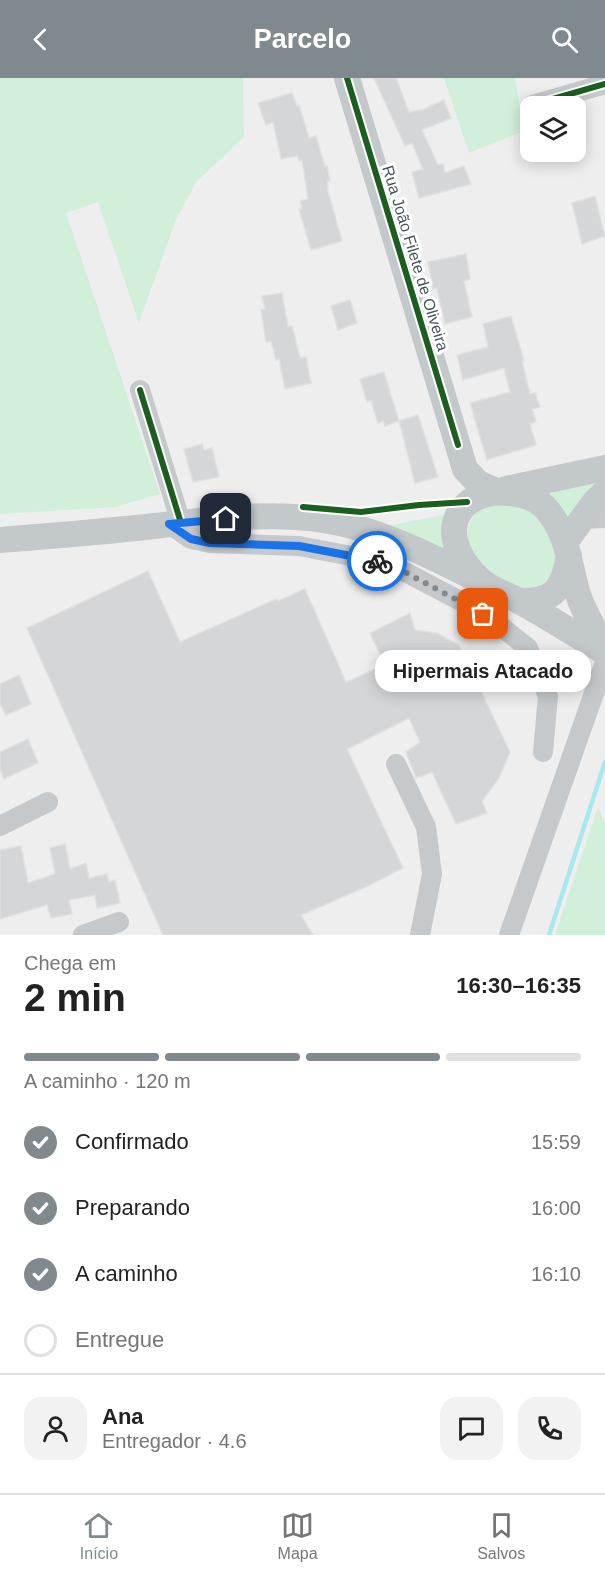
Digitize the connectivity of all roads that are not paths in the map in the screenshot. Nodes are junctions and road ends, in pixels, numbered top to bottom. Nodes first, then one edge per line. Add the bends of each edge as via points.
1 (347, 78) edge
2 (605, 84) edge
3 (563, 96) edge
4 (140, 390) dead end
5 (605, 468) edge
6 (496, 491) junction
7 (605, 492) edge
8 (593, 518) edge
9 (175, 524) junction
10 (0, 540) edge
11 (567, 548) junction
12 (484, 583) junction
13 (516, 600) junction
14 (468, 605) junction
15 (498, 624) junction
16 (605, 650) edge
17 (605, 662) edge
18 (543, 752) dead end
19 (396, 764) dead end
20 (48, 802) dead end
21 (0, 826) edge
22 (119, 922) dead end
23 (83, 935) edge
24 (420, 935) edge
25 (509, 935) edge

1 - 6 main road, Rua João Filete de Oliveira via 465,470 478,483
2 - 3 street
4 - 9 street
5 - 6 main road
6 - 11 main road via 520,494 547,509
6 - 12 main road via 467,502 454,526 459,554
7 - 8 main road
8 - 11 main road
9 - 10 main road
9 - 12 main road via 267,517 320,519 408,546
9 - 14 street via 191,539 210,543 299,546 388,563
11 - 13 main road via 566,575 558,590 534,602
11 - 16 main road via 580,600
12 - 13 main road
12 - 14 street
13 - 15 street
13 - 16 main road
14 - 15 street
15 - 18 street via 528,648 548,696
17 - 25 street
19 - 24 street via 426,827 432,874
20 - 21 street
22 - 23 street

